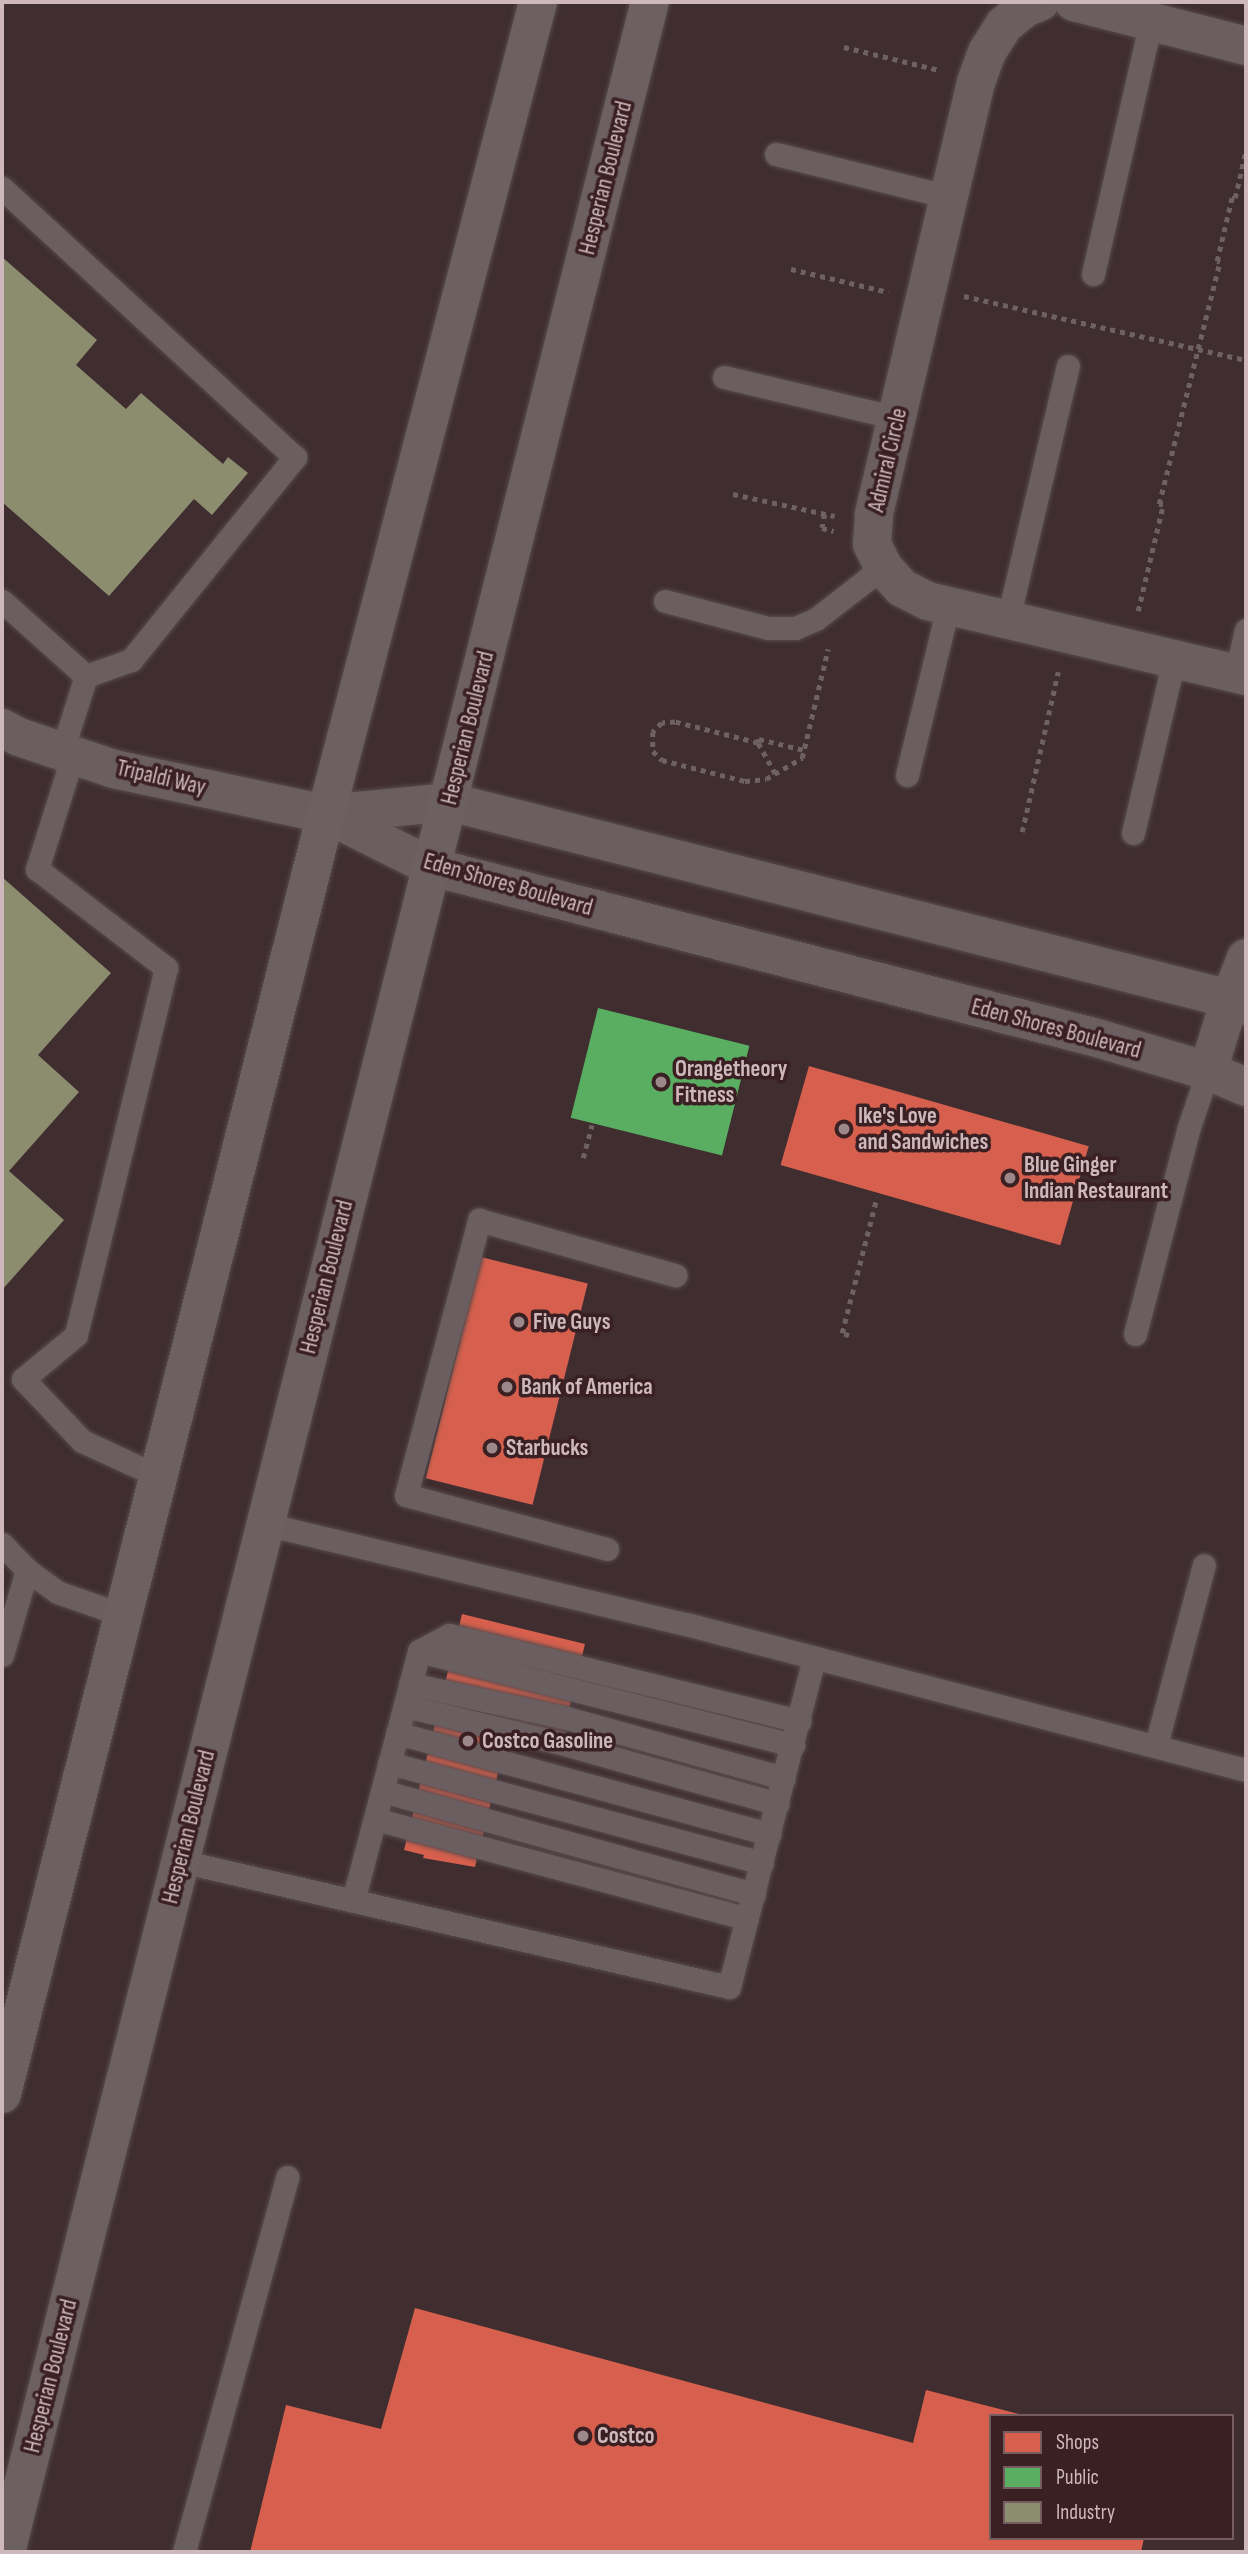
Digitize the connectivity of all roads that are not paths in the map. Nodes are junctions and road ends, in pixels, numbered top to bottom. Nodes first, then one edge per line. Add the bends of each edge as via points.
1 (538, 2) edge
2 (650, 2) edge
3 (1073, 2) edge
4 (1021, 6) edge
5 (1151, 21) junction
6 (1246, 46) edge
7 (776, 154) dead end
8 (2, 188) edge
9 (950, 197) junction
10 (1093, 274) dead end
11 (1068, 366) dead end
12 (724, 377) dead end
13 (898, 418) junction
14 (883, 567) junction
15 (2, 601) edge
16 (665, 601) dead end
17 (948, 607) junction
18 (1008, 620) junction
19 (1246, 630) edge
20 (1174, 659) junction
21 (1241, 674) edge
22 (86, 676) junction
23 (2, 728) edge
24 (67, 753) junction
25 (907, 775) dead end
26 (450, 802) junction
27 (326, 814) junction
28 (1133, 833) dead end
29 (432, 867) junction
30 (1246, 958) edge
31 (1238, 1002) edge
32 (1208, 1071) junction
33 (1246, 1087) edge
34 (675, 1275) dead end
35 (1135, 1334) dead end
36 (158, 1476) junction
37 (265, 1524) junction
38 (2, 1544) edge
39 (607, 1549) dead end
40 (1204, 1565) dead end
41 (27, 1570) junction
42 (123, 1615) junction
43 (419, 1651) junction
44 (2, 1655) edge
45 (814, 1658) junction
46 (407, 1695) junction
47 (800, 1721) junction
48 (397, 1733) junction
49 (793, 1745) junction
50 (1156, 1745) junction
51 (389, 1763) junction
52 (1246, 1770) edge
53 (785, 1777) junction
54 (382, 1791) junction
55 (778, 1804) junction
56 (375, 1819) junction
57 (770, 1834) junction
58 (180, 1861) junction
59 (762, 1863) junction
60 (754, 1894) junction
61 (353, 1901) junction
62 (747, 1919) junction
63 (2, 2094) edge
64 (287, 2177) dead end
65 (6, 2552) edge
66 (184, 2552) edge

1 - 27 main road
2 - 26 main road, Hesperian Boulevard
3 - 5 street
4 - 9 street, Admiral Circle via 991,44 976,82
5 - 6 street
5 - 10 lane
7 - 9 lane
8 - 22 lane via 295,457 131,660
9 - 13 street, Admiral Circle
11 - 18 lane
12 - 13 lane
13 - 14 street, Admiral Circle via 872,530 872,544
14 - 16 lane via 816,619 795,628 781,630
14 - 17 street, Admiral Circle via 902,588
15 - 22 lane
17 - 18 street, Admiral Circle
17 - 25 lane
18 - 20 street, Admiral Circle
19 - 21 lane
20 - 21 street, Admiral Circle
20 - 28 lane
22 - 24 lane
23 - 24 street, Tripaldi Way
24 - 27 street, Tripaldi Way via 114,769
24 - 36 lane via 37,869 166,968 76,1335 23,1379 82,1441
26 - 27 street
26 - 29 main road, Hesperian Boulevard
26 - 31 street
27 - 29 street, Eden Shores Boulevard
27 - 36 main road
29 - 32 street, Eden Shores Boulevard via 1097,1038
29 - 37 main road, Hesperian Boulevard
30 - 31 street
31 - 32 street
32 - 33 street, Eden Shores Boulevard
32 - 35 lane
34 - 39 lane via 479,1220 406,1495
36 - 42 main road
37 - 45 lane
37 - 58 main road, Hesperian Boulevard
38 - 41 lane
40 - 50 lane
41 - 42 lane via 57,1592
41 - 44 lane
42 - 63 main road
43 - 46 lane
43 - 47 lane via 449,1635
43 - 49 lane
45 - 47 lane
45 - 50 lane
46 - 48 lane
46 - 53 lane via 567,1718
46 - 55 lane
47 - 49 lane
48 - 51 lane
48 - 57 lane
49 - 53 lane
50 - 52 lane
51 - 54 lane
51 - 59 lane
53 - 55 lane
54 - 56 lane
54 - 60 lane
55 - 57 lane
56 - 61 lane
56 - 62 lane
57 - 59 lane
58 - 61 lane
58 - 65 main road, Hesperian Boulevard
59 - 60 lane
60 - 62 lane
61 - 62 lane via 729,1987
64 - 66 lane

